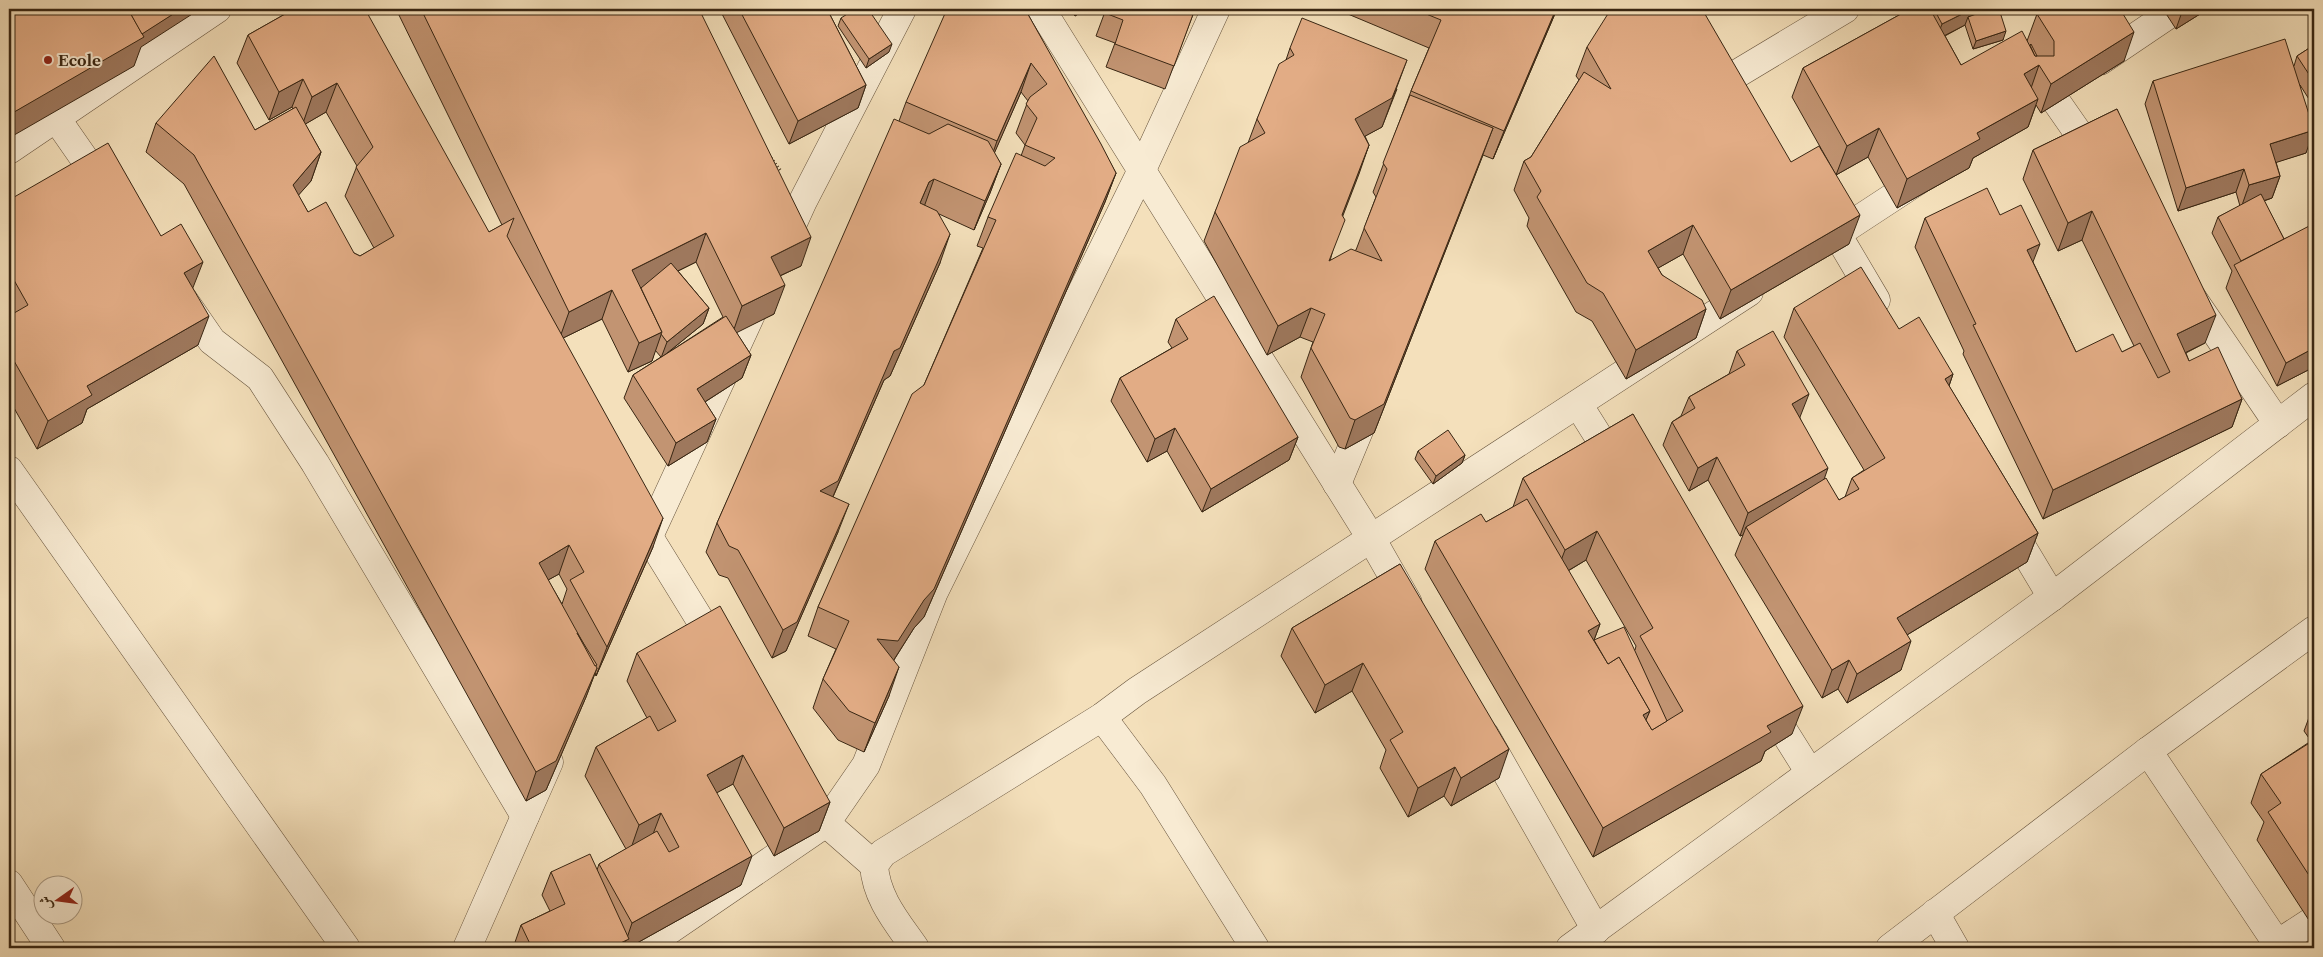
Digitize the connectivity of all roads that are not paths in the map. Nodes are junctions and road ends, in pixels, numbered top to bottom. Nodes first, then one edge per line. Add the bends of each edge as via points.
1 (217, 9) edge
2 (902, 9) edge
3 (1041, 9) edge
4 (1216, 9) edge
5 (1844, 9) edge
6 (2178, 9) edge
7 (1704, 59) edge
8 (1720, 84) junction
9 (2050, 94) junction
10 (1738, 106) edge
11 (2026, 110) edge
12 (56, 118) junction
13 (9, 150) edge
14 (1944, 164) edge
15 (1141, 172) junction
16 (2112, 182) edge
17 (1808, 197) edge
18 (117, 206) edge
19 (1837, 234) junction
20 (1803, 256) edge
21 (168, 277) edge
22 (1770, 278) edge
23 (2178, 279) edge
24 (1887, 319) edge
25 (1378, 383) edge
26 (2314, 396) edge
27 (1578, 404) junction
28 (2278, 424) junction
29 (9, 470) edge
30 (1337, 484) junction
31 (1631, 488) edge
32 (628, 502) edge
33 (1997, 504) edge
34 (649, 536) junction
35 (1371, 538) junction
36 (633, 572) edge
37 (2052, 597) junction
38 (1420, 623) edge
39 (2314, 630) edge
40 (730, 668) edge
41 (1752, 681) edge
42 (1102, 717) junction
43 (1474, 717) edge
44 (561, 735) edge
45 (2148, 751) junction
46 (1810, 774) junction
47 (806, 791) edge
48 (525, 816) junction
49 (826, 824) junction
50 (874, 865) junction
51 (9, 884) edge
52 (1934, 913) junction
53 (2314, 920) edge
54 (1596, 930) junction
55 (2278, 946) edge
56 (50, 948) edge
57 (346, 948) edge
58 (467, 948) edge
59 (643, 948) edge
60 (914, 948) edge
61 (1255, 948) edge
62 (1570, 948) edge
63 (1890, 948) edge
64 (1955, 948) edge

1 - 12 street
2 - 34 street via 803,200
3 - 15 street
4 - 15 street
5 - 8 street
6 - 9 street
7 - 8 street
8 - 10 street
9 - 11 street
9 - 16 street
12 - 13 street
12 - 18 street
14 - 19 street
15 - 30 street
15 - 49 street via 934,592 866,766
17 - 19 street
19 - 20 street
19 - 24 street
21 - 48 street via 212,341 260,378 315,463
22 - 27 street
23 - 28 street
25 - 30 street
26 - 28 street
27 - 31 street
27 - 35 street
28 - 37 street
29 - 57 street
30 - 35 street
32 - 34 street
33 - 37 street
34 - 36 street
34 - 40 street
35 - 38 street
35 - 42 street
37 - 46 street
39 - 45 street
41 - 46 street
42 - 50 street via 883,853
42 - 61 street via 1153,785
43 - 54 street
44 - 48 street
45 - 52 street
45 - 55 street
46 - 54 street
47 - 49 street
48 - 58 street
49 - 50 street
49 - 59 street
50 - 60 street via 875,882 880,893
51 - 56 street
52 - 63 street
52 - 64 street
53 - 55 street
54 - 62 street

